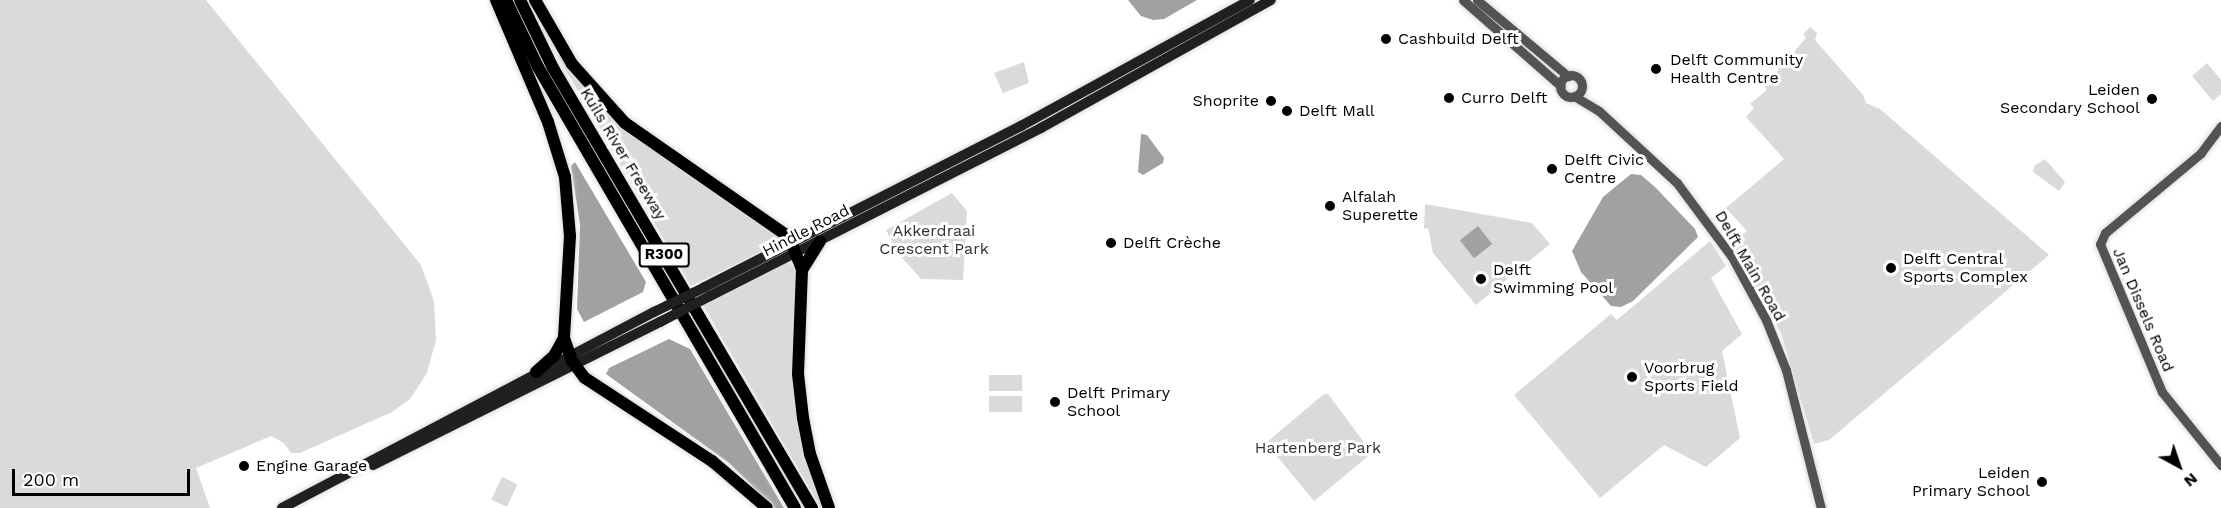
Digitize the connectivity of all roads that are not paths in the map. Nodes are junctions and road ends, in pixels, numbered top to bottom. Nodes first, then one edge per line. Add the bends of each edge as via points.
1 (496, 0) edge
2 (506, 0) edge
3 (520, 0) edge
4 (535, 0) edge
5 (1250, 0) edge
6 (1271, 0) edge
7 (1463, 0) edge
8 (1477, 0) edge
9 (1568, 76) junction
10 (1561, 86) junction
11 (1582, 87) junction
12 (1574, 96) junction
13 (1599, 111) junction
14 (2221, 126) edge
15 (820, 241) junction
16 (794, 248) junction
17 (802, 270) junction
18 (564, 338) junction
19 (572, 360) junction
20 (536, 372) junction
21 (2221, 465) edge
22 (347, 474) junction
23 (299, 504) edge
24 (282, 508) edge
25 (767, 508) edge
26 (795, 508) edge
27 (812, 508) edge
28 (829, 508) edge
29 (1821, 508) edge

1 - 18 highway via 548,122 564,177 570,236
2 - 26 highway, Kuils River Freeway / R300 via 543,77
3 - 27 highway, Kuils River Freeway / R300 via 553,68
4 - 16 highway via 572,64 610,110 643,138 784,231
5 - 16 main road, Hindle Road
6 - 15 main road, Hindle Road via 1041,128
7 - 10 street
8 - 9 street
9 - 10 street
9 - 11 street via 1578,77
10 - 12 street via 1564,94
11 - 12 street
11 - 13 street, Delft Main Road
12 - 13 street, Delft Main Road
13 - 29 street, Delft Main Road via 1690,197 1749,288 1786,370
14 - 21 street, Jan Dissels Road via 2201,153 2105,233 2100,244 2162,392
15 - 16 main road, Hindle Road
15 - 17 highway
16 - 17 highway
16 - 19 main road, Hindle Road, bridge
17 - 28 highway via 800,401 810,454
18 - 19 highway
18 - 20 highway via 554,356
19 - 20 main road, Hindle Road
19 - 22 main road, Hindle Road
19 - 25 highway via 585,378 712,461
20 - 22 main road, Hindle Road
22 - 23 main road, Hindle Road
23 - 24 main road, Hindle Road

